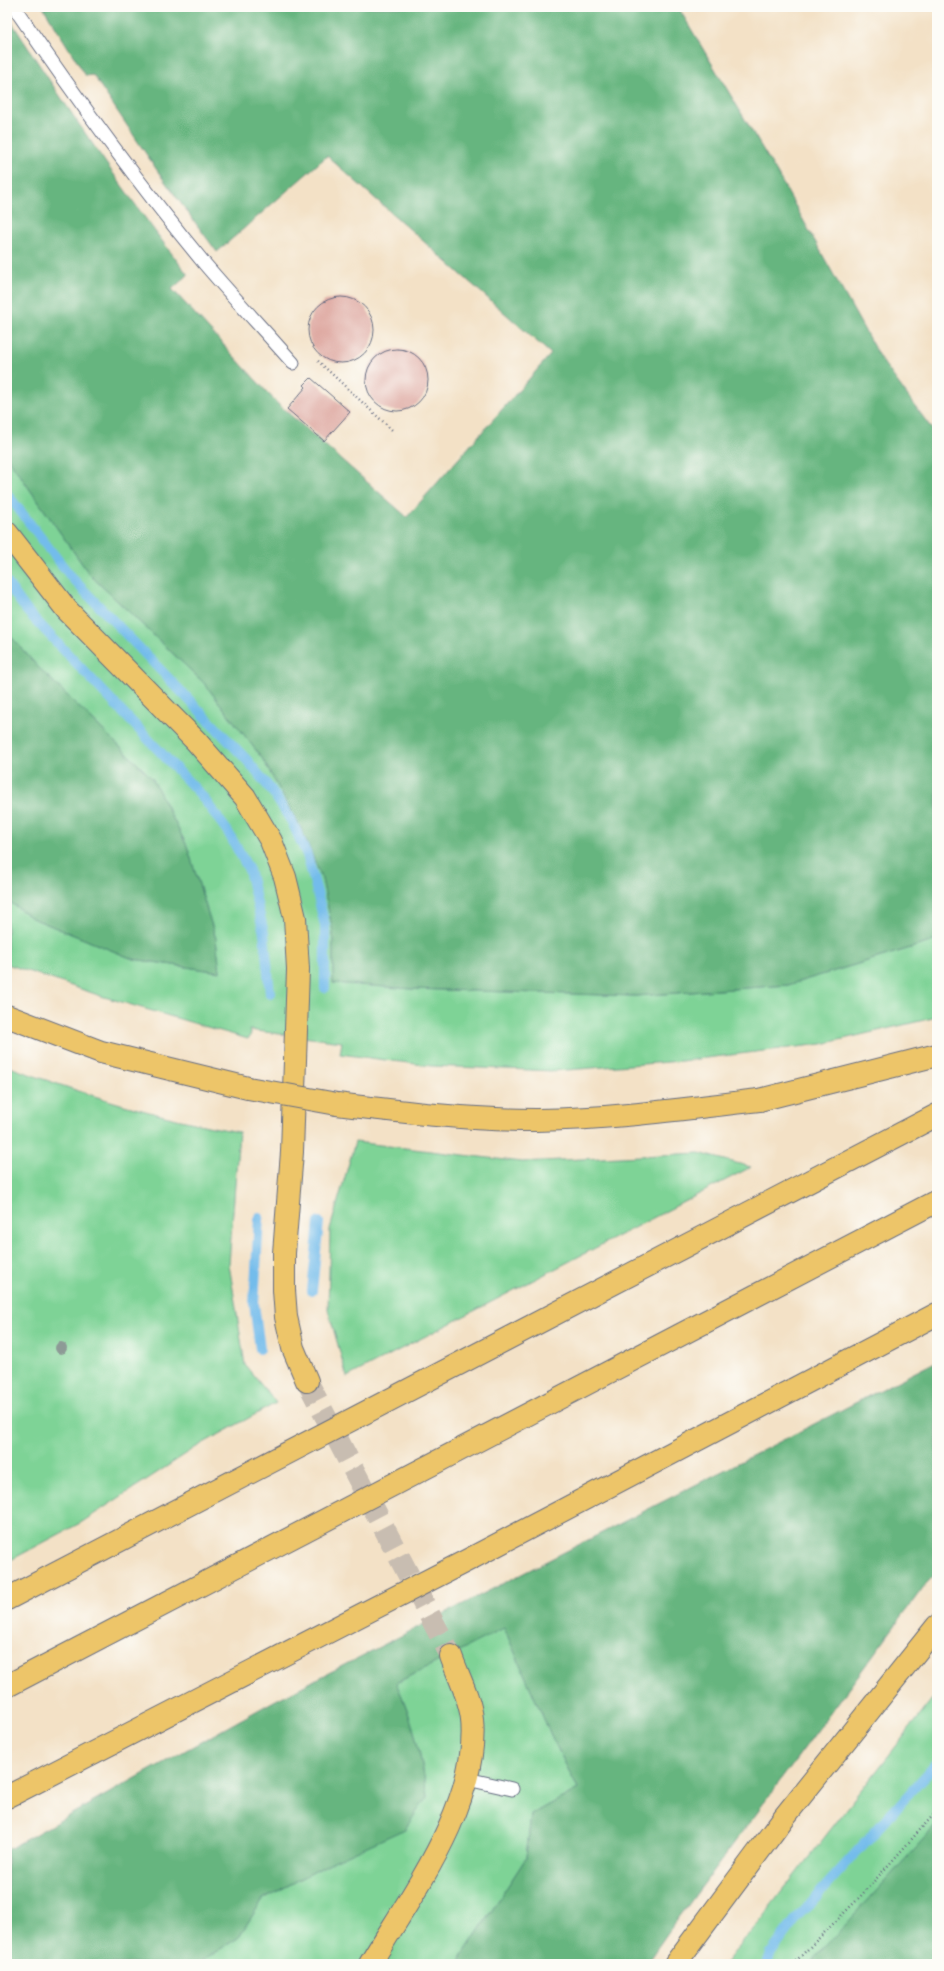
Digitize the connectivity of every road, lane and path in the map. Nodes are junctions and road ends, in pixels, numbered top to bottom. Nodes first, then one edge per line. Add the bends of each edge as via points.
1 (14, 7) edge
2 (278, 346) junction
3 (293, 363) dead end
4 (392, 430) dead end
5 (7, 533) edge
6 (7, 1016) edge
7 (937, 1055) edge
8 (937, 1115) edge
9 (937, 1201) edge
10 (937, 1314) edge
11 (307, 1381) tunnel mouth
12 (7, 1599) edge
13 (937, 1626) edge
14 (451, 1656) tunnel mouth
15 (7, 1686) edge
16 (467, 1779) junction
17 (512, 1789) dead end
18 (7, 1797) edge
19 (937, 1811) edge
20 (370, 1964) edge
21 (675, 1964) edge
22 (793, 1964) edge

1 - 2 lane via 67,85 134,175 204,262
2 - 3 lane
2 - 4 path via 302,347
5 - 11 highway via 67,610 196,741 245,797 271,841 285,877 295,918 298,969 284,1290 286,1317 293,1348
6 - 7 highway, bridge via 101,1052 248,1088 337,1104 436,1116 536,1120 630,1116 759,1100
8 - 12 highway
9 - 15 highway
10 - 18 highway via 461,1564
13 - 21 highway via 785,1816
14 - 16 highway via 472,1718 473,1746
16 - 17 lane
16 - 20 highway via 459,1806 432,1858
19 - 22 path via 858,1899

